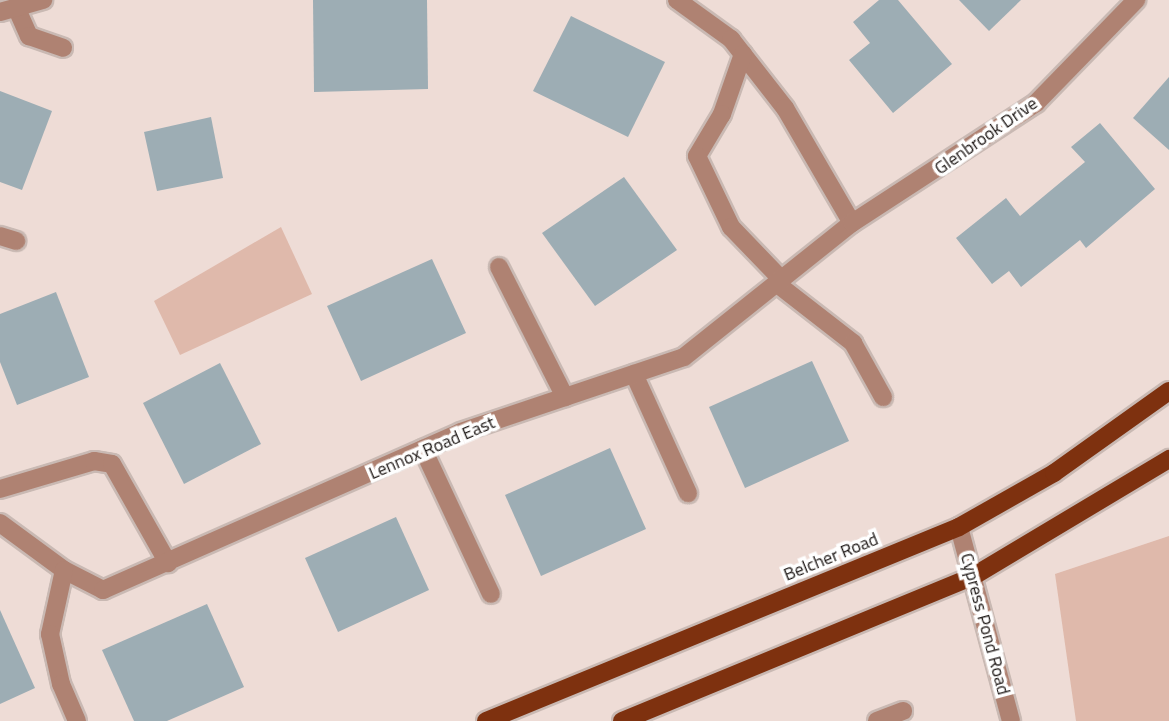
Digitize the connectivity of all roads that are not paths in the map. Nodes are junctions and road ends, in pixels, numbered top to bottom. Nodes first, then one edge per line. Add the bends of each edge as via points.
1 (43, 0) edge
2 (677, 0) edge
3 (1136, 0) edge
4 (8, 10) edge
5 (63, 48) dead end
6 (743, 54) junction
7 (852, 223) junction
8 (499, 267) dead end
9 (778, 281) junction
10 (634, 374) junction
11 (1169, 391) edge
12 (565, 397) junction
13 (883, 397) dead end
14 (423, 449) junction
15 (1169, 459) edge
16 (0, 489) edge
17 (688, 493) dead end
18 (0, 523) edge
19 (959, 527) junction
20 (168, 563) junction
21 (64, 570) junction
22 (972, 577) junction
23 (491, 594) dead end
24 (903, 711) dead end
25 (78, 721) edge
26 (486, 721) edge
27 (622, 721) edge
28 (877, 721) edge
29 (1010, 721) edge

1 - 4 street
2 - 6 street via 731,39
3 - 7 street, Glenbrook Drive via 1036,103
4 - 5 street via 29,36
6 - 7 street via 785,108
6 - 9 street via 722,114 697,156 731,227
7 - 9 street, Lennox Road East
8 - 12 street
9 - 10 street, Lennox Road East via 684,357
9 - 13 street via 842,332 864,357
10 - 12 street, Lennox Road East
10 - 17 street
11 - 19 main road, Belcher Road via 1054,473
12 - 14 street, Lennox Road East
14 - 20 street, Lennox Road East
14 - 23 street
15 - 22 main road
16 - 20 street via 94,461 112,464
18 - 21 street, Lennox Road East
19 - 22 street, Cypress Pond Road
19 - 26 main road, Belcher Road
20 - 21 street, Lennox Road East via 103,590
21 - 25 street via 50,634 61,684
22 - 27 main road
22 - 29 street, Cypress Pond Road
24 - 28 street

